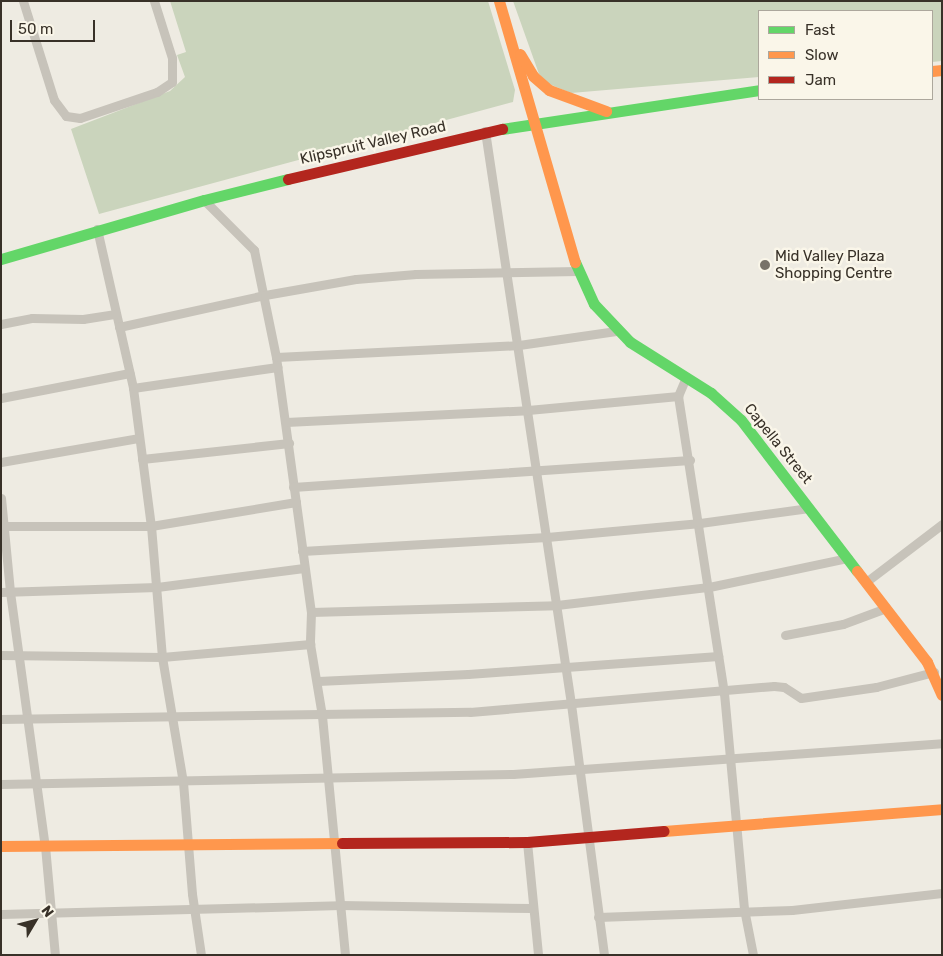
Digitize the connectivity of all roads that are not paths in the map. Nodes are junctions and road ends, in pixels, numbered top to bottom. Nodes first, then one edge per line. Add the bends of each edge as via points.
1 (23, 1) edge
2 (154, 1) edge
3 (499, 1) edge
4 (512, 41) junction
5 (758, 90) edge
6 (608, 112) junction
7 (536, 124) junction
8 (485, 131) junction
9 (204, 200) junction
10 (97, 229) junction
11 (1, 259) edge
12 (578, 271) junction
13 (505, 273) junction
14 (264, 295) junction
15 (116, 314) junction
16 (1, 324) edge
17 (120, 327) junction
18 (616, 331) junction
19 (519, 345) junction
20 (277, 362) junction
21 (130, 373) junction
22 (686, 377) junction
23 (133, 388) junction
24 (678, 396) junction
25 (1, 398) edge
26 (528, 410) junction
27 (286, 422) junction
28 (138, 438) junction
29 (289, 443) junction
30 (142, 458) junction
31 (690, 460) junction
32 (1, 462) edge
33 (538, 473) junction
34 (293, 488) junction
35 (1, 498) edge
36 (296, 502) junction
37 (809, 508) junction
38 (700, 523) junction
39 (942, 524) edge
40 (3, 526) edge
41 (151, 526) junction
42 (547, 537) junction
43 (302, 551) junction
44 (848, 558) junction
45 (304, 568) junction
46 (866, 582) junction
47 (157, 587) junction
48 (709, 587) junction
49 (6, 592) edge
50 (557, 605) junction
51 (886, 608) junction
52 (311, 612) junction
53 (785, 635) dead end
54 (310, 644) junction
55 (1, 655) edge
56 (19, 655) junction
57 (718, 656) junction
58 (162, 657) junction
59 (566, 667) junction
60 (934, 672) junction
61 (318, 681) junction
62 (724, 693) junction
63 (942, 694) edge
64 (571, 704) junction
65 (171, 714) junction
66 (322, 716) junction
67 (1, 719) edge
68 (30, 719) junction
69 (942, 743) edge
70 (731, 756) junction
71 (579, 770) junction
72 (327, 778) junction
73 (183, 782) junction
74 (36, 783) junction
75 (1, 784) edge
76 (942, 809) edge
77 (737, 826) junction
78 (588, 838) junction
79 (527, 842) junction
80 (334, 843) junction
81 (1, 846) edge
82 (45, 846) junction
83 (189, 846) junction
84 (942, 894) edge
85 (340, 905) junction
86 (531, 908) junction
87 (744, 909) junction
88 (195, 910) junction
89 (53, 912) junction
90 (1, 914) edge
91 (598, 917) junction
92 (55, 955) edge
93 (201, 955) edge
94 (345, 955) edge
95 (538, 955) edge
96 (604, 955) edge
97 (753, 955) edge

1 - 2 street via 54,100 66,116 80,118 157,92 172,82 172,58
3 - 4 street
4 - 6 street via 533,76 549,90
4 - 7 street, Capella Street
5 - 6 street, Klipspruit Valley Road
6 - 7 street, Klipspruit Valley Road
7 - 8 street, Klipspruit Valley Road
7 - 12 street, Capella Street
8 - 9 street, Klipspruit Valley Road
8 - 13 street
9 - 10 street, Klipspruit Valley Road
9 - 14 street via 254,250
10 - 11 street, Klipspruit Valley Road
10 - 15 street
12 - 13 street
12 - 18 street, Capella Street via 594,304
13 - 14 street via 416,274 356,279
13 - 19 street
14 - 17 street
14 - 20 street
15 - 16 street via 32,318
15 - 17 street
17 - 21 street
18 - 19 street
18 - 22 street, Capella Street
19 - 20 street
19 - 26 street
20 - 23 street
20 - 27 street
21 - 23 street
21 - 25 street
22 - 24 street
22 - 37 street, Capella Street via 728,406
23 - 28 street
24 - 26 street
24 - 31 street
26 - 27 street
26 - 33 street
27 - 29 street
28 - 30 street
28 - 32 street
29 - 30 street
29 - 34 street
30 - 41 street
31 - 33 street
31 - 38 street
33 - 34 street
33 - 42 street
34 - 36 street
35 - 40 street
36 - 41 street
36 - 43 street
37 - 38 street
37 - 44 street, Capella Street
38 - 42 street
38 - 48 street
39 - 46 street
40 - 41 street
40 - 49 street
41 - 47 street
42 - 43 street
42 - 50 street
43 - 45 street
44 - 46 street, Capella Street
44 - 48 street
45 - 47 street
45 - 52 street
46 - 51 street, Capella Street
47 - 49 street
47 - 58 street
48 - 50 street
48 - 57 street
49 - 56 street
50 - 52 street
50 - 59 street
51 - 53 street via 857,620
51 - 60 street, Capella Street
52 - 54 street
54 - 58 street
54 - 61 street
55 - 56 street
56 - 58 street
56 - 68 street
57 - 59 street
57 - 62 street
58 - 65 street
59 - 61 street
59 - 64 street
60 - 62 street via 876,687 801,698 780,687
60 - 63 street, Capella Street
61 - 66 street
62 - 64 street
62 - 70 street
64 - 66 street via 470,712
64 - 71 street
65 - 66 street
65 - 68 street
65 - 73 street
66 - 72 street
67 - 68 street
68 - 74 street
69 - 70 street
70 - 71 street
70 - 77 street
71 - 72 street
71 - 78 street
72 - 73 street
72 - 80 street
73 - 74 street
73 - 83 street
74 - 75 street
74 - 82 street
76 - 77 street
77 - 78 street
77 - 87 street
78 - 79 street
78 - 91 street
79 - 80 street
79 - 86 street
80 - 83 street
80 - 85 street
81 - 82 street
82 - 83 street
82 - 89 street
83 - 88 street
84 - 87 street via 792,910
85 - 86 street
85 - 88 street
85 - 94 street
86 - 95 street
87 - 91 street
87 - 97 street
88 - 89 street
88 - 93 street
89 - 90 street
89 - 92 street
91 - 96 street

